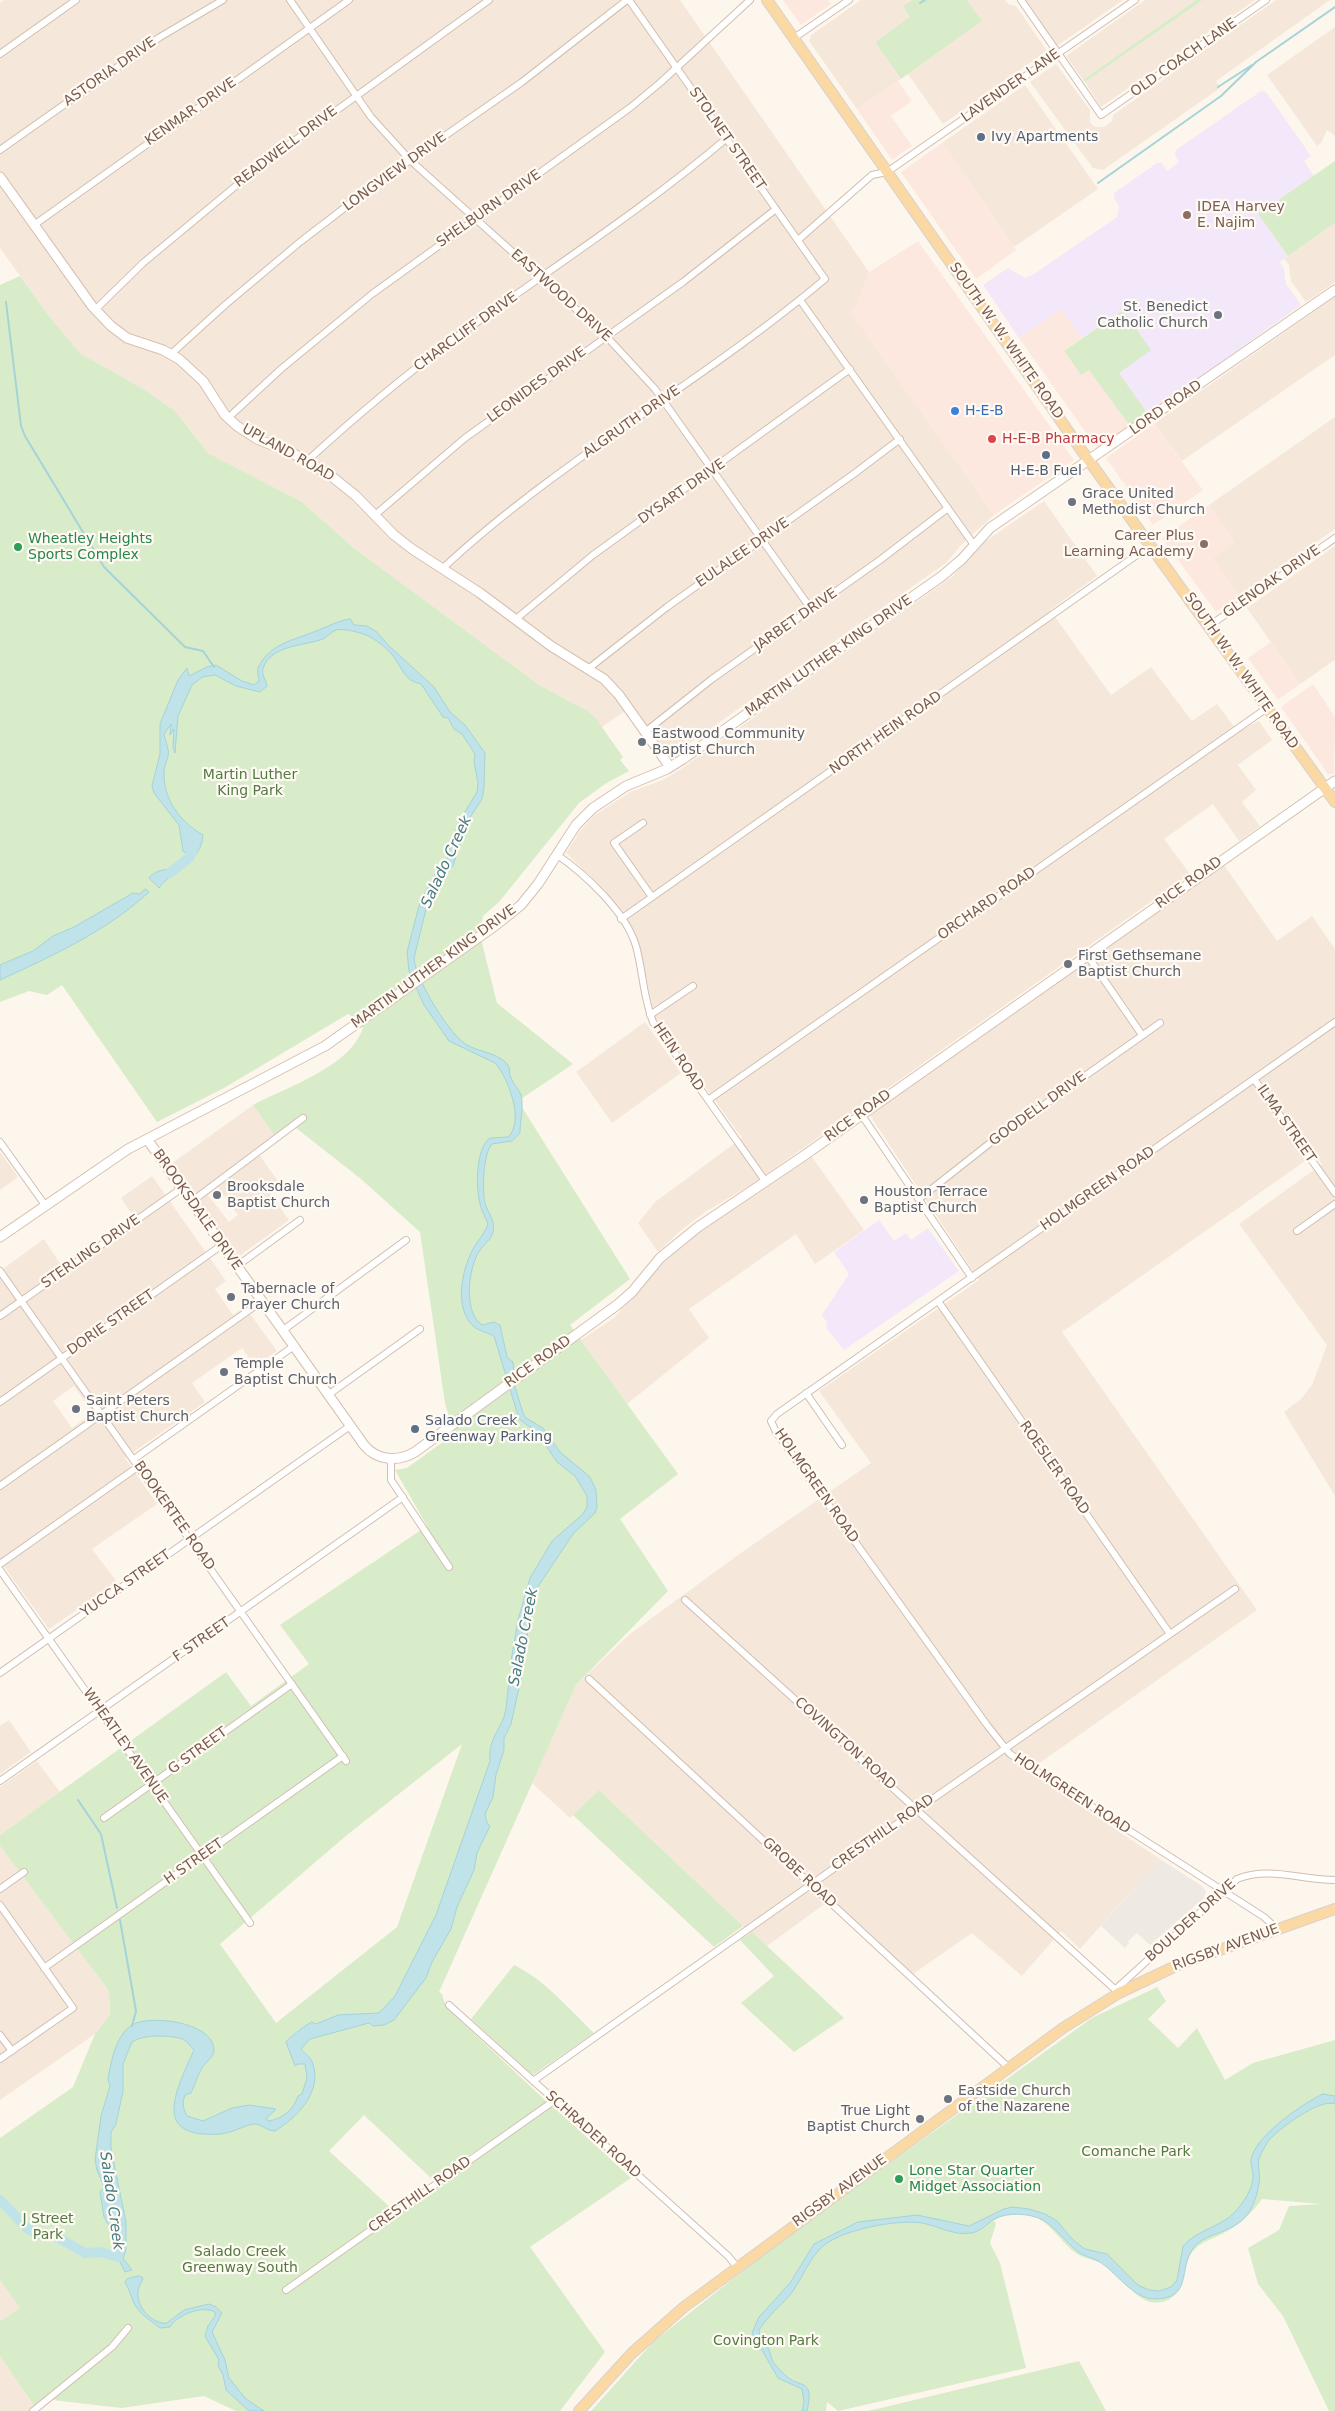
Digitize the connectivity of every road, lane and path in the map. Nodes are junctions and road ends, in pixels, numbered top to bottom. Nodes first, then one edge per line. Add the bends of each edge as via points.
1 (76, 0) edge
2 (223, 0) edge
3 (290, 0) edge
4 (349, 0) edge
5 (489, 0) edge
6 (628, 0) edge
7 (750, 0) edge
8 (767, 0) edge
9 (849, 0) edge
10 (1021, 0) edge
11 (1135, 0) edge
12 (1266, 0) edge
13 (309, 28) junction
14 (794, 38) junction
15 (0, 54) edge
16 (1058, 54) junction
17 (677, 68) junction
18 (356, 95) junction
19 (726, 138) junction
20 (0, 150) edge
21 (410, 160) junction
22 (887, 172) junction
23 (0, 177) edge
24 (776, 209) junction
25 (475, 220) junction
26 (34, 224) junction
27 (798, 240) junction
28 (541, 277) junction
29 (825, 279) joint
30 (1335, 290) edge
31 (800, 300) junction
32 (94, 310) junction
33 (606, 336) junction
34 (171, 354) junction
35 (850, 369) junction
36 (663, 400) junction
37 (228, 418) junction
38 (900, 438) junction
39 (1089, 460) junction
40 (308, 461) junction
41 (712, 470) junction
42 (948, 508) junction
43 (375, 515) junction
44 (1335, 538) edge
45 (762, 540) junction
46 (974, 545) junction
47 (1151, 545) junction
48 (443, 568) junction
49 (811, 609) junction
50 (516, 619) junction
51 (1209, 626) junction
52 (588, 669) junction
53 (1268, 708) junction
54 (645, 732) junction
55 (670, 767) junction
56 (1335, 780) edge
57 (1325, 788) junction
58 (1335, 802) edge
59 (643, 823) dead end
60 (556, 854) junction
61 (652, 898) junction
62 (621, 919) junction
63 (1087, 955) junction
64 (693, 986) dead end
65 (650, 1015) junction
66 (1335, 1022) edge
67 (1160, 1023) dead end
68 (1142, 1035) junction
69 (1254, 1079) junction
70 (708, 1100) junction
71 (861, 1114) junction
72 (303, 1118) dead end
73 (147, 1139) junction
74 (1, 1144) edge
75 (766, 1182) junction
76 (182, 1188) junction
77 (1335, 1193) edge
78 (919, 1199) junction
79 (191, 1202) junction
80 (1335, 1204) edge
81 (45, 1206) junction
82 (300, 1220) dead end
83 (1297, 1231) dead end
84 (0, 1237) edge
85 (406, 1240) dead end
86 (222, 1245) junction
87 (237, 1266) junction
88 (0, 1271) edge
89 (972, 1278) junction
90 (22, 1301) junction
91 (262, 1301) junction
92 (938, 1302) junction
93 (0, 1316) edge
94 (420, 1329) dead end
95 (282, 1331) junction
96 (294, 1346) junction
97 (62, 1358) junction
98 (806, 1393) junction
99 (328, 1395) junction
100 (0, 1402) edge
101 (102, 1414) junction
102 (350, 1426) junction
103 (842, 1445) dead end
104 (134, 1459) junction
105 (391, 1459) junction
106 (139, 1466) junction
107 (0, 1486) edge
108 (403, 1497) junction
109 (190, 1539) junction
110 (0, 1564) edge
111 (449, 1567) dead end
112 (0, 1570) edge
113 (1235, 1589) dead end
114 (685, 1600) dead end
115 (242, 1612) junction
116 (1170, 1634) junction
117 (49, 1638) junction
118 (0, 1673) edge
119 (589, 1679) dead end
120 (292, 1684) junction
121 (100, 1711) junction
122 (1005, 1748) junction
123 (344, 1758) joint
124 (0, 1781) edge
125 (152, 1784) junction
126 (918, 1809) junction
127 (104, 1818) dead end
128 (202, 1856) junction
129 (24, 1872) dead end
130 (1335, 1880) edge
131 (811, 1884) junction
132 (0, 1889) edge
133 (1222, 1890) junction
134 (0, 1905) edge
135 (1335, 1909) edge
136 (250, 1923) dead end
137 (1277, 1929) junction
138 (44, 1968) junction
139 (1118, 1991) junction
140 (449, 2005) dead end
141 (0, 2035) edge
142 (12, 2051) junction
143 (0, 2059) edge
144 (1008, 2066) junction
145 (533, 2081) junction
146 (555, 2100) junction
147 (737, 2267) junction
148 (286, 2290) dead end
149 (128, 2328) dead end
150 (33, 2411) edge
151 (579, 2411) edge

1 - 15 street
2 - 20 street, ASTORIA DRIVE via 160,37
3 - 13 street, EASTWOOD DRIVE
4 - 13 street, KENMAR DRIVE
5 - 18 street, READWELL DRIVE
6 - 17 street, STOLNET STREET
6 - 21 street, LONGVIEW DRIVE via 522,82
7 - 17 street, SHELBURN DRIVE
8 - 14 main road, SOUTH W. W. WHITE ROAD
9 - 14 street
10 - 16 street
11 - 16 street, LAVENDER LANE
12 - 16 street, OLD COACH LANE via 1101,115
13 - 18 street, EASTWOOD DRIVE
13 - 26 street, KENMAR DRIVE
14 - 22 main road, SOUTH W. W. WHITE ROAD
16 - 22 street, LAVENDER LANE
17 - 19 street, STOLNET STREET
17 - 25 street, SHELBURN DRIVE via 604,128
18 - 21 street, EASTWOOD DRIVE
18 - 32 street, READWELL DRIVE via 200,214
19 - 24 street, STOLNET STREET
19 - 28 street, CHARCLIFF DRIVE via 664,190
21 - 25 street, EASTWOOD DRIVE
21 - 34 street, LONGVIEW DRIVE via 277,261
22 - 27 street via 872,175
22 - 39 main road, SOUTH W. W. WHITE ROAD
23 - 26 street, UPLAND ROAD
24 - 27 street, STOLNET STREET
24 - 33 street, LEONIDES DRIVE via 728,248
25 - 28 street, EASTWOOD DRIVE
25 - 37 street, SHELBURN DRIVE via 315,340
26 - 32 street, UPLAND ROAD
27 - 29 street, STOLNET STREET
28 - 33 street, EASTWOOD DRIVE
28 - 40 street, CHARCLIFF DRIVE via 390,389
29 - 31 street, ALGRUTH DRIVE
30 - 39 street, LORD ROAD
31 - 35 street
31 - 36 street, ALGRUTH DRIVE
32 - 34 street, UPLAND ROAD via 127,338
33 - 36 street, EASTWOOD DRIVE
33 - 43 street, LEONIDES DRIVE via 465,438
34 - 37 street, UPLAND ROAD via 200,378
35 - 38 street
35 - 41 street, DYSART DRIVE
36 - 41 street, EASTWOOD DRIVE
36 - 48 street, ALGRUTH DRIVE via 532,495
37 - 40 street, UPLAND ROAD via 257,439
38 - 42 street
38 - 45 street, EULALEE DRIVE
39 - 46 street, LORD ROAD via 990,528
39 - 47 main road, SOUTH W. W. WHITE ROAD
40 - 43 street, UPLAND ROAD via 339,482
41 - 45 street, EASTWOOD DRIVE
41 - 50 street, DYSART DRIVE via 593,555
42 - 46 street
42 - 49 street, JARBET DRIVE
43 - 48 street, UPLAND ROAD via 399,539
44 - 51 street, GLENOAK DRIVE
45 - 49 street, EASTWOOD DRIVE
45 - 52 street, EULALEE DRIVE via 667,607
46 - 55 street, MARTIN LUTHER KING DRIVE via 942,576
47 - 51 main road, SOUTH W. W. WHITE ROAD
47 - 61 street, NORTH HEIN ROAD
48 - 50 street, UPLAND ROAD
49 - 54 street, JARBET DRIVE via 712,679
50 - 52 street, UPLAND ROAD
51 - 53 main road, SOUTH W. W. WHITE ROAD
52 - 54 street, UPLAND ROAD via 612,686
53 - 57 main road, SOUTH W. W. WHITE ROAD
53 - 70 street, ORCHARD ROAD
54 - 55 street, UPLAND ROAD
55 - 60 street, MARTIN LUTHER KING DRIVE via 626,786 593,808 576,825
56 - 57 street, RICE ROAD
57 - 58 main road, SOUTH W. W. WHITE ROAD
57 - 63 street, RICE ROAD
59 - 61 street via 614,843
60 - 62 street, HEIN ROAD via 594,883
60 - 73 street, MARTIN LUTHER KING DRIVE via 529,896 506,918 351,1027 312,1054
61 - 62 street, NORTH HEIN ROAD
62 - 65 street, HEIN ROAD via 636,946
63 - 68 street
63 - 71 street, RICE ROAD
64 - 65 street
65 - 70 street, HEIN ROAD
66 - 69 street, HOLMGREEN ROAD
67 - 68 street, GOODELL DRIVE
68 - 78 street, GOODELL DRIVE via 990,1143
69 - 77 street, ILMA STREET
69 - 89 street, HOLMGREEN ROAD
70 - 75 street, HEIN ROAD
71 - 75 street, RICE ROAD
71 - 78 street
72 - 79 street
73 - 76 street, BROOKSDALE DRIVE
73 - 81 street, MARTIN LUTHER KING DRIVE via 106,1162
74 - 81 street
75 - 105 street, RICE ROAD via 684,1237 660,1258 625,1298 574,1336 408,1456
76 - 79 street, BROOKSDALE DRIVE
76 - 90 street, STERLING DRIVE
78 - 89 street
79 - 86 street, BROOKSDALE DRIVE
80 - 83 street
81 - 84 street, MARTIN LUTHER KING DRIVE
82 - 87 street
85 - 95 street
86 - 87 street, BROOKSDALE DRIVE
86 - 97 street, DORIE STREET
87 - 91 street, BROOKSDALE DRIVE
88 - 90 street, BOOKERTEE ROAD
89 - 92 street, HOLMGREEN ROAD
90 - 93 street, STERLING DRIVE
90 - 97 street, BOOKERTEE ROAD
91 - 95 street, BROOKSDALE DRIVE
91 - 101 street
92 - 98 street, HOLMGREEN ROAD
92 - 116 street, ROESLER ROAD
94 - 99 street
95 - 96 street, BROOKSDALE DRIVE
96 - 99 street, BROOKSDALE DRIVE
96 - 104 street
97 - 100 street, DORIE STREET
97 - 101 street, BOOKERTEE ROAD
98 - 103 street
98 - 122 street, HOLMGREEN ROAD via 774,1417 771,1422 774,1428
99 - 102 street, BROOKSDALE DRIVE
101 - 104 street, BOOKERTEE ROAD
101 - 107 street
102 - 105 street, BROOKSDALE DRIVE via 374,1455
102 - 109 street, YUCCA STREET
104 - 106 street, BOOKERTEE ROAD
105 - 108 street via 391,1480
106 - 109 street, BOOKERTEE ROAD
106 - 110 street
108 - 111 street
108 - 115 street, F STREET
109 - 115 street, BOOKERTEE ROAD
109 - 117 street, YUCCA STREET
112 - 117 street, WHEATLEY AVENUE
113 - 116 street, CRESTHILL ROAD
114 - 126 street, COVINGTON ROAD
115 - 120 street, BOOKERTEE ROAD
115 - 121 street, F STREET
116 - 122 street, CRESTHILL ROAD
117 - 118 street, YUCCA STREET
117 - 121 street, WHEATLEY AVENUE
119 - 131 street, GROBE ROAD
120 - 123 street, BOOKERTEE ROAD
120 - 125 street, G STREET
121 - 124 street, F STREET
121 - 125 street, WHEATLEY AVENUE
122 - 126 street, CRESTHILL ROAD
122 - 133 street, HOLMGREEN ROAD
123 - 128 street, H STREET
125 - 127 street, G STREET
125 - 128 street, WHEATLEY AVENUE
126 - 131 street, CRESTHILL ROAD
126 - 139 street, COVINGTON ROAD
128 - 136 street, WHEATLEY AVENUE
128 - 138 street, H STREET
129 - 132 street
130 - 133 street, BOULDER DRIVE via 1262,1873 1237,1879
131 - 144 street, GROBE ROAD
131 - 145 street, CRESTHILL ROAD
133 - 137 street, HOLMGREEN ROAD
133 - 139 street, BOULDER DRIVE
134 - 138 street
135 - 137 main road, RIGSBY AVENUE
137 - 139 main road, RIGSBY AVENUE via 1180,1964
138 - 142 street via 73,2008
139 - 144 main road, RIGSBY AVENUE
140 - 145 street, SCHRADER ROAD
141 - 142 street
142 - 143 street
144 - 147 main road, RIGSBY AVENUE
145 - 146 street, SCHRADER ROAD
146 - 147 street, SCHRADER ROAD
146 - 148 street, CRESTHILL ROAD
147 - 151 main road, RIGSBY AVENUE via 651,2334
149 - 150 street via 112,2346

